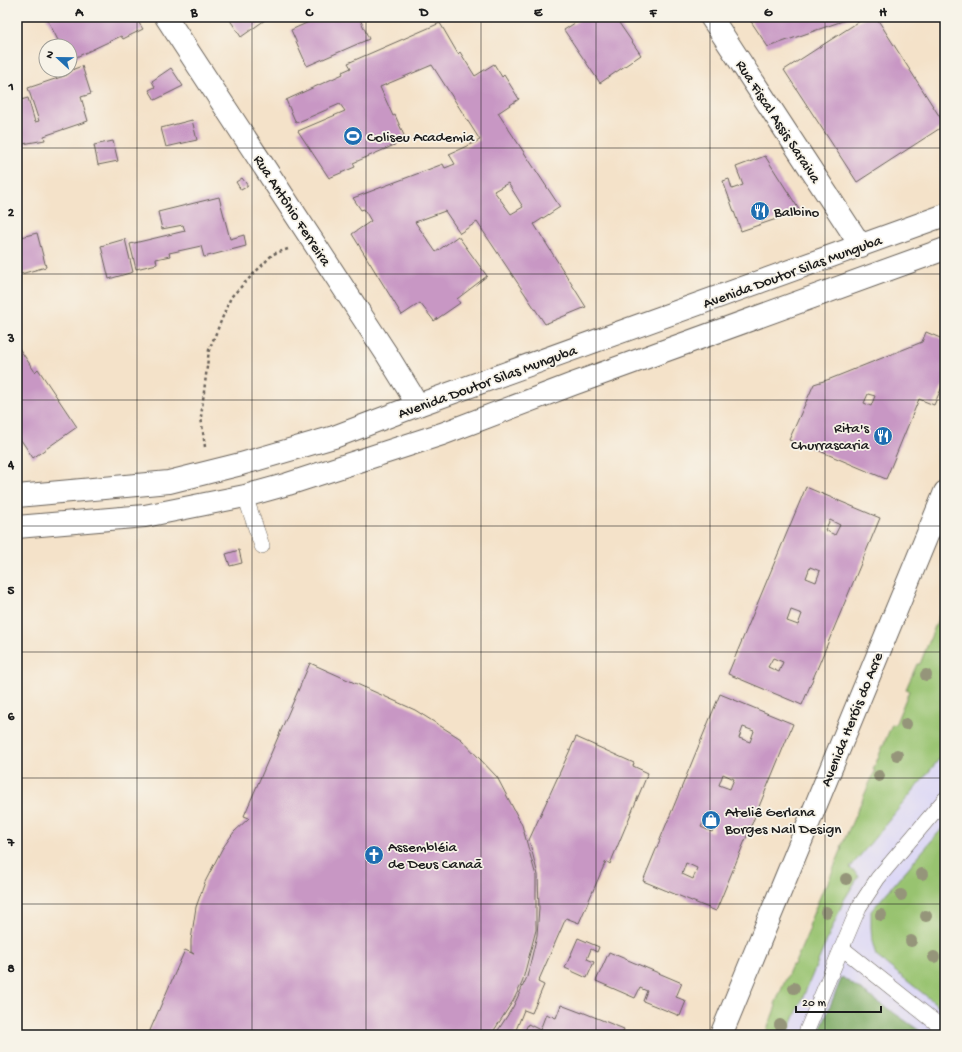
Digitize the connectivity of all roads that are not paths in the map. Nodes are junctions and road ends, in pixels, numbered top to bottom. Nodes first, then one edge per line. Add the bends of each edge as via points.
1 (166, 17) edge
2 (711, 17) edge
3 (945, 215) edge
4 (861, 246) junction
5 (945, 249) edge
6 (418, 405) junction
7 (945, 492) edge
8 (17, 496) edge
9 (245, 496) junction
10 (17, 527) edge
11 (262, 546) dead end
12 (945, 799) edge
13 (842, 948) junction
14 (945, 1030) edge
15 (721, 1035) edge
16 (805, 1035) edge

1 - 6 main road, Rua Antônio Ferreira
2 - 4 main road, Rua Fiscal Assis Saraiva
3 - 4 main road, Avenida Doutor Silas Munguba
4 - 6 main road, Avenida Doutor Silas Munguba
5 - 9 main road via 442,434
6 - 8 main road, Avenida Doutor Silas Munguba via 334,437 169,482
7 - 15 main road, Avenida Heróis do Acre
9 - 10 main road via 145,516
9 - 11 lane
12 - 13 lane via 878,878 860,906
13 - 14 lane
13 - 16 lane

